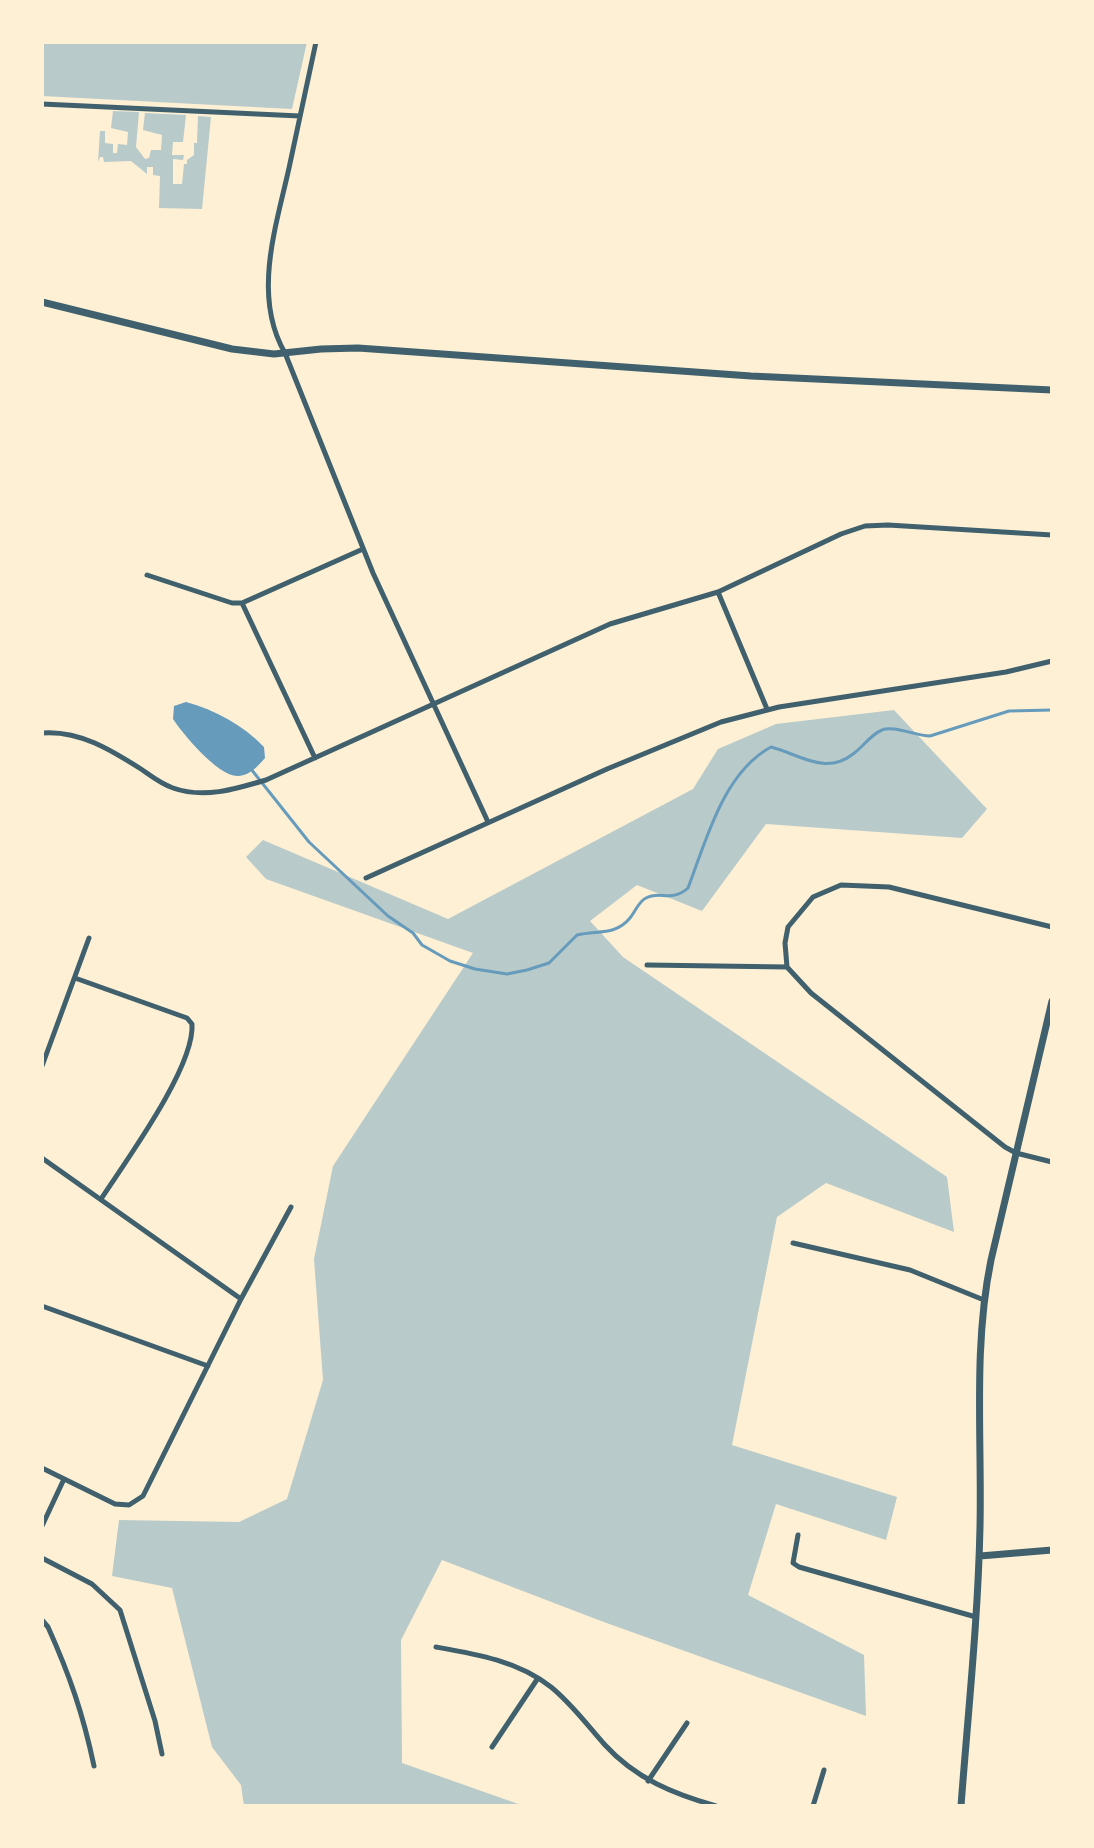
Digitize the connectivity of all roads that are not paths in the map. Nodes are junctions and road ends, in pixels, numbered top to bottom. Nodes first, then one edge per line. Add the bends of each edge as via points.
1 (316, 42) edge
2 (42, 104) edge
3 (300, 116) junction
4 (42, 302) edge
5 (285, 353) junction
6 (1052, 390) edge
7 (1052, 535) edge
8 (363, 549) junction
9 (147, 575) dead end
10 (718, 592) junction
11 (242, 603) junction
12 (1052, 661) edge
13 (434, 704) junction
14 (767, 709) junction
15 (42, 733) edge
16 (315, 758) junction
17 (488, 822) junction
18 (366, 878) dead end
19 (1052, 927) edge
20 (89, 938) dead end
21 (647, 965) dead end
22 (787, 967) junction
23 (75, 978) junction
24 (1052, 1001) edge
25 (42, 1066) edge
26 (1016, 1153) junction
27 (42, 1158) edge
28 (1052, 1162) edge
29 (101, 1199) junction
30 (291, 1207) dead end
31 (793, 1243) dead end
32 (241, 1299) junction
33 (984, 1300) junction
34 (42, 1306) edge
35 (208, 1366) junction
36 (42, 1468) edge
37 (64, 1479) junction
38 (42, 1526) edge
39 (798, 1535) dead end
40 (1052, 1550) edge
41 (980, 1556) junction
42 (42, 1558) edge
43 (976, 1617) junction
44 (42, 1620) edge
45 (436, 1647) dead end
46 (538, 1678) junction
47 (687, 1723) dead end
48 (492, 1747) dead end
49 (162, 1754) dead end
50 (94, 1766) dead end
51 (824, 1770) dead end
52 (648, 1781) junction
53 (716, 1806) edge
54 (813, 1806) edge
55 (961, 1806) edge

1 - 3 street
2 - 3 street
3 - 5 street via 270,250 271,311
4 - 5 street via 232,349
5 - 6 street via 358,348 751,376
5 - 8 street
7 - 10 street via 865,526
8 - 11 street
8 - 13 street
9 - 11 street
10 - 13 street via 610,624
10 - 14 street
11 - 16 street
12 - 14 street
13 - 16 street
13 - 17 street
14 - 17 street via 682,736
15 - 16 street via 101,745 166,785 200,793 246,786
17 - 18 street
19 - 22 street via 889,887 833,887 813,897 788,927
20 - 23 street
21 - 22 street
22 - 26 street via 811,993
23 - 25 street
23 - 29 street via 192,1024 189,1045 159,1110
24 - 26 street
26 - 28 street
26 - 33 street
27 - 29 street
29 - 32 street
30 - 32 street
31 - 33 street via 910,1270
32 - 35 street
33 - 41 street
34 - 35 street
35 - 37 street via 143,1496 129,1505 115,1504
36 - 37 street
37 - 38 street
39 - 43 street via 793,1563 799,1567
40 - 41 street
41 - 43 street
42 - 49 street via 92,1584 120,1610
43 - 55 street
44 - 50 street via 73,1681
45 - 46 street via 502,1661
46 - 48 street
46 - 52 street
47 - 52 street
51 - 54 street
52 - 53 street

